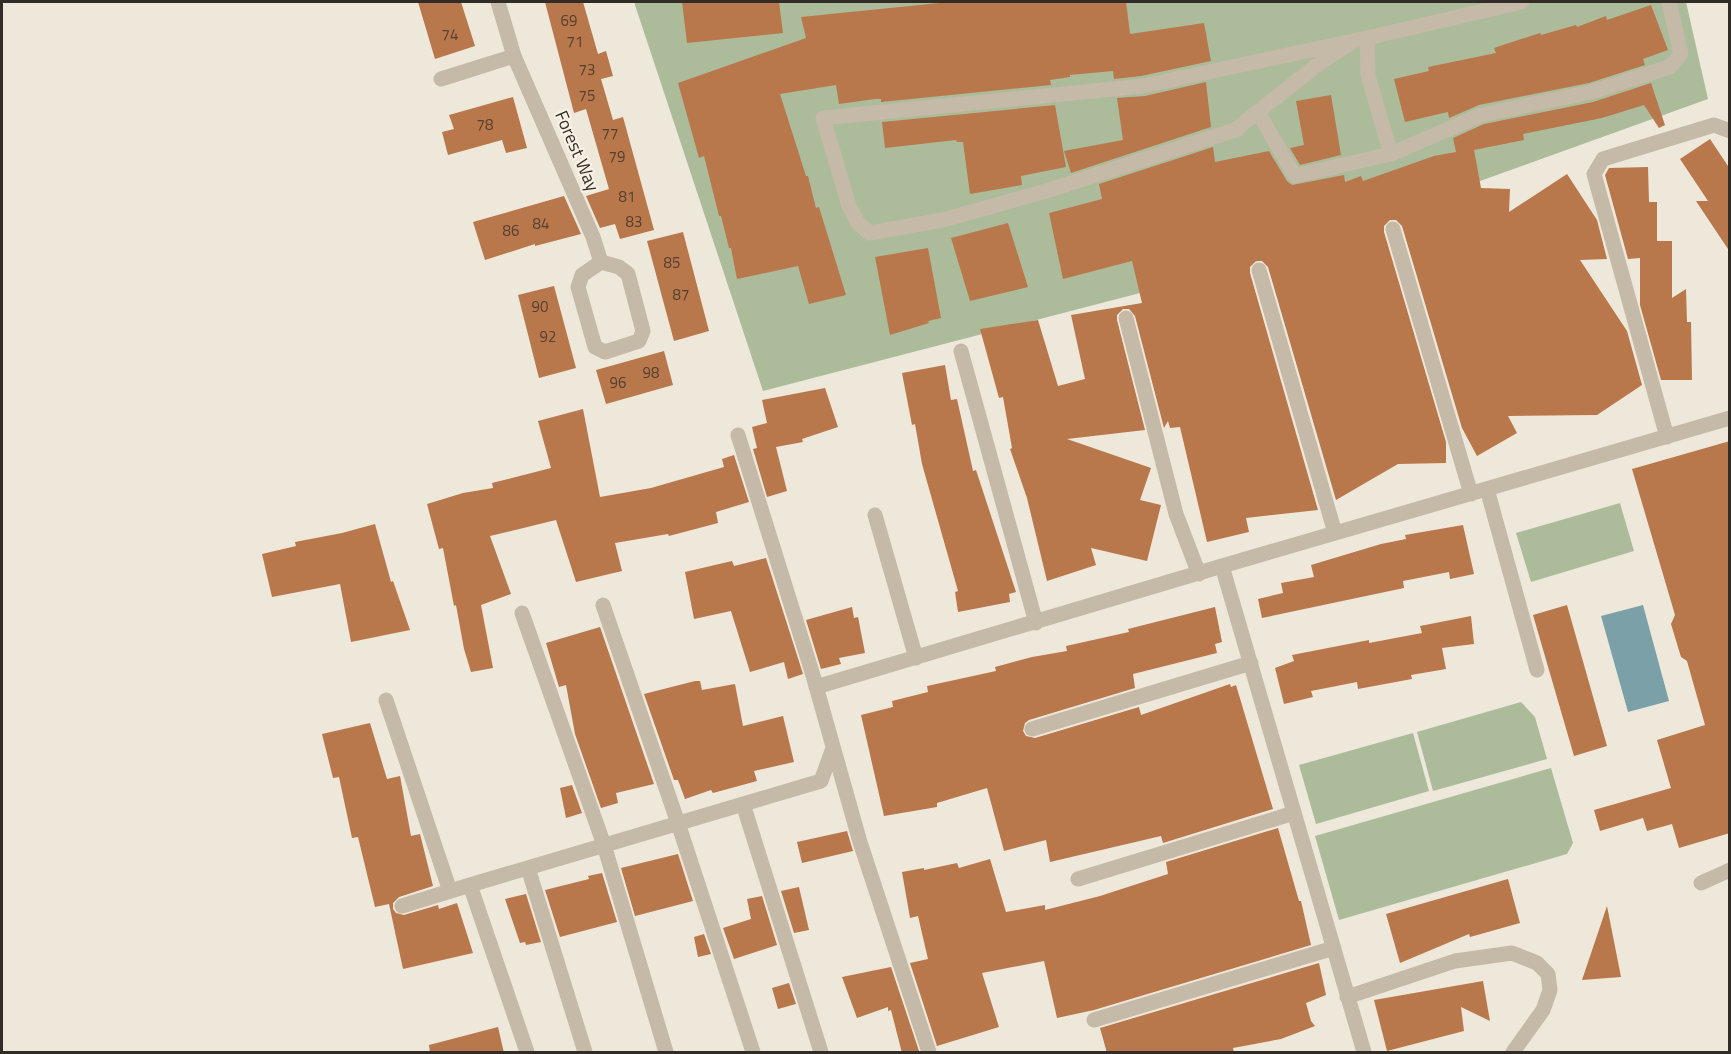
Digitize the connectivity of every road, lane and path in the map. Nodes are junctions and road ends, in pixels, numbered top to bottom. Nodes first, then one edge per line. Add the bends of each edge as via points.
1 (498, 2) edge
2 (1522, 2) edge
3 (1669, 2) edge
4 (1361, 39) junction
5 (514, 56) junction
6 (441, 79) dead end
7 (1258, 112) junction
8 (1730, 131) edge
9 (1391, 154) junction
10 (1393, 229) dead end
11 (601, 262) junction
12 (1259, 270) dead end
13 (1126, 318) dead end
14 (961, 351) dead end
15 (1730, 418) edge
16 (738, 435) dead end
17 (1667, 437) junction
18 (1486, 489) junction
19 (1471, 494) junction
20 (875, 514) dead end
21 (1335, 533) junction
22 (1222, 566) junction
23 (1199, 574) junction
24 (603, 605) dead end
25 (522, 614) dead end
26 (1036, 623) junction
27 (916, 658) junction
28 (1251, 663) junction
29 (1537, 670) dead end
30 (816, 687) junction
31 (386, 700) dead end
32 (1032, 729) dead end
33 (833, 748) junction
34 (743, 804) junction
35 (1294, 813) junction
36 (678, 823) junction
37 (604, 845) junction
38 (528, 868) junction
39 (1730, 870) edge
40 (1078, 879) dead end
41 (1701, 883) dead end
42 (470, 885) junction
43 (450, 891) junction
44 (402, 906) dead end
45 (1334, 948) junction
46 (1347, 997) junction
47 (1094, 1020) dead end
48 (527, 1053) edge
49 (585, 1053) edge
50 (666, 1053) edge
51 (753, 1053) edge
52 (821, 1053) edge
53 (929, 1053) edge
54 (1364, 1053) edge
55 (1513, 1053) edge

1 - 5 street, Forest Way
2 - 4 street
3 - 9 street via 1681,54 1670,66 1591,92 1481,115
4 - 7 street via 1317,65
4 - 7 street via 1143,86 823,118 849,206 868,233 944,220 1046,191 1235,130
4 - 9 street
5 - 6 street
5 - 11 street, Forest Way
7 - 9 street via 1295,176
8 - 17 street via 1714,125 1603,159 1594,174
10 - 19 street
11 - 11 street via 628,274 643,331 639,341 605,352 595,347 578,287 582,275
12 - 21 street
13 - 23 street via 1176,514
14 - 26 street
15 - 17 street
16 - 30 street
17 - 18 street
18 - 19 street
18 - 29 street
19 - 21 street
20 - 27 street
21 - 22 street
22 - 23 street
22 - 28 street
23 - 26 street
24 - 36 street
25 - 37 street
26 - 27 street
27 - 30 street
28 - 32 street
28 - 35 street
30 - 33 street
31 - 43 street
33 - 34 street via 821,780
33 - 53 street
34 - 36 street
34 - 52 street
35 - 40 street
35 - 45 street
36 - 37 street
36 - 51 street
37 - 38 street
37 - 50 street
38 - 42 street
38 - 49 street
39 - 41 street
42 - 43 street
42 - 48 street
43 - 44 street
45 - 46 street
45 - 47 street
46 - 54 street
46 - 55 street via 1455,961 1512,953 1537,963 1548,974 1550,990 1543,1010

